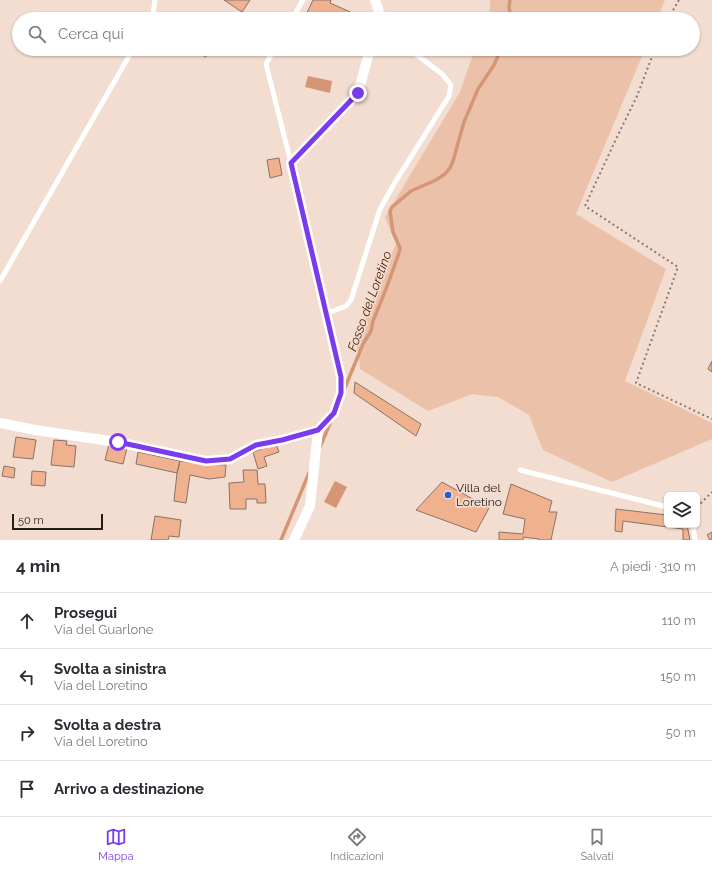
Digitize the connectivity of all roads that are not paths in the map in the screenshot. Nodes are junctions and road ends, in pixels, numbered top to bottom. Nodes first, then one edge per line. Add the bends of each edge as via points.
1 (155, 0) edge
2 (303, 0) edge
3 (375, 0) edge
4 (153, 12) edge
5 (296, 12) edge
6 (379, 12) edge
7 (129, 56) edge
8 (270, 56) edge
9 (368, 56) edge
10 (418, 56) edge
11 (291, 163) junction
12 (0, 281) edge
13 (326, 314) junction
14 (0, 423) edge
15 (318, 430) junction
16 (520, 470) dead end
17 (664, 506) edge
18 (693, 528) edge
19 (294, 540) edge
20 (695, 540) edge

1 - 4 lane
2 - 5 lane
3 - 6 street
7 - 12 lane
8 - 11 lane via 266,64
9 - 11 street via 358,93
10 - 13 lane via 442,74 451,85 449,96 380,209 351,300 346,306
11 - 13 street
13 - 15 street via 341,377 341,393 334,413
14 - 15 street via 118,442 206,461 230,459 256,445
15 - 19 street via 310,506
16 - 17 lane
18 - 20 lane

